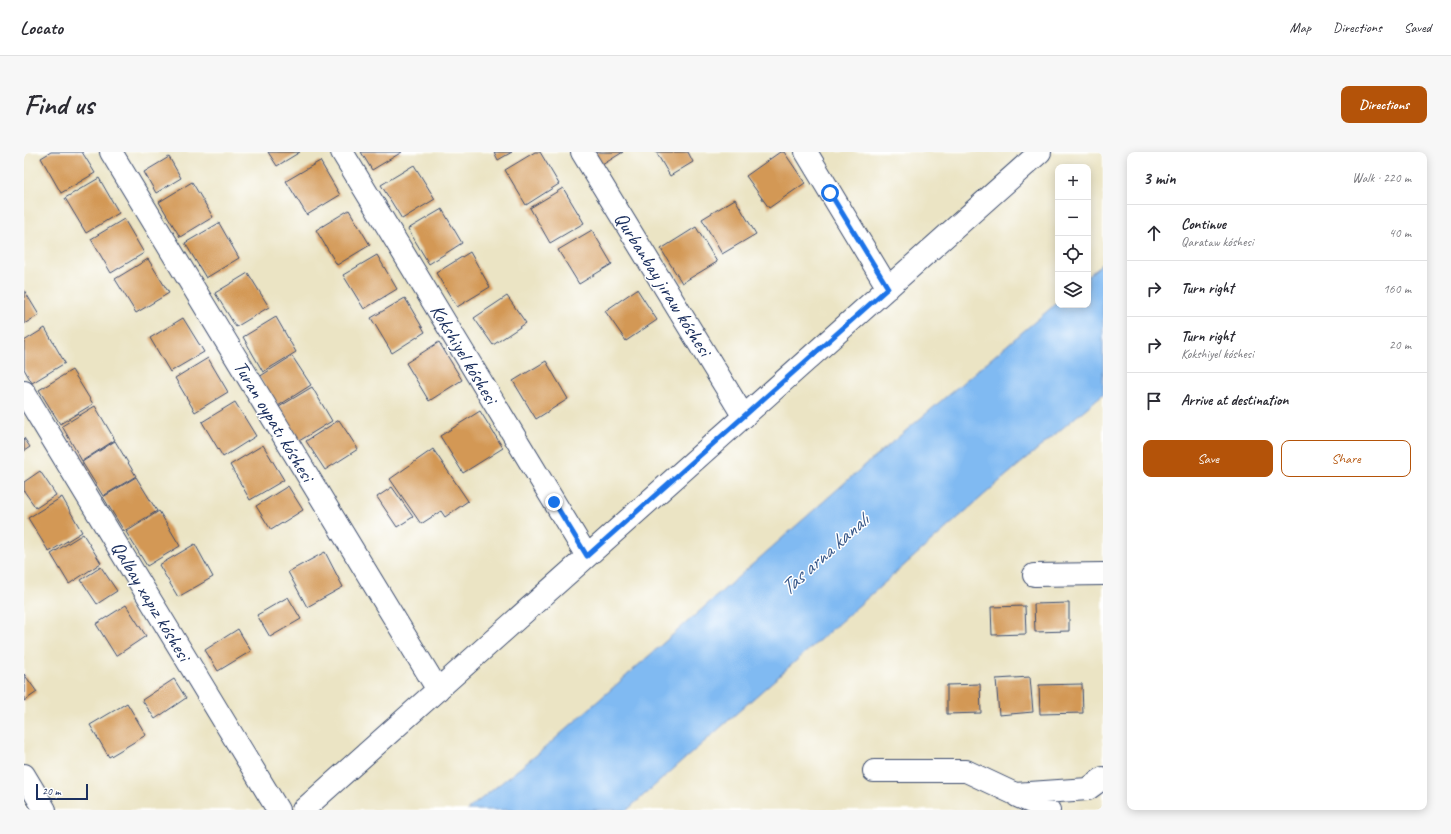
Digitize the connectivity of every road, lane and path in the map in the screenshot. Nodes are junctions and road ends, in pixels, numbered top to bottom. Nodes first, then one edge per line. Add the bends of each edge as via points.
1 (111, 152) edge
2 (342, 152) edge
3 (582, 152) edge
4 (806, 152) edge
5 (1040, 152) edge
6 (888, 288) junction
7 (24, 392) edge
8 (744, 417) junction
9 (587, 556) junction
10 (1103, 574) edge
11 (1034, 575) dead end
12 (438, 690) junction
13 (874, 771) dead end
14 (24, 775) edge
15 (1103, 778) edge
16 (1015, 794) junction
17 (45, 810) edge
18 (278, 810) edge
19 (303, 810) edge
20 (1049, 810) edge

1 - 12 street, Turan oypatı kóshesi
2 - 9 street, Kokshiyel kóshesi
3 - 8 street, Qurbanbay jıraw kóshesi
4 - 6 street
5 - 6 street
6 - 8 street
7 - 18 street, Qalbay xapız kóshesi
8 - 9 street
9 - 12 street
10 - 11 street
12 - 19 street
13 - 16 street via 966,772
14 - 17 street
15 - 16 street via 1088,789
16 - 20 street

